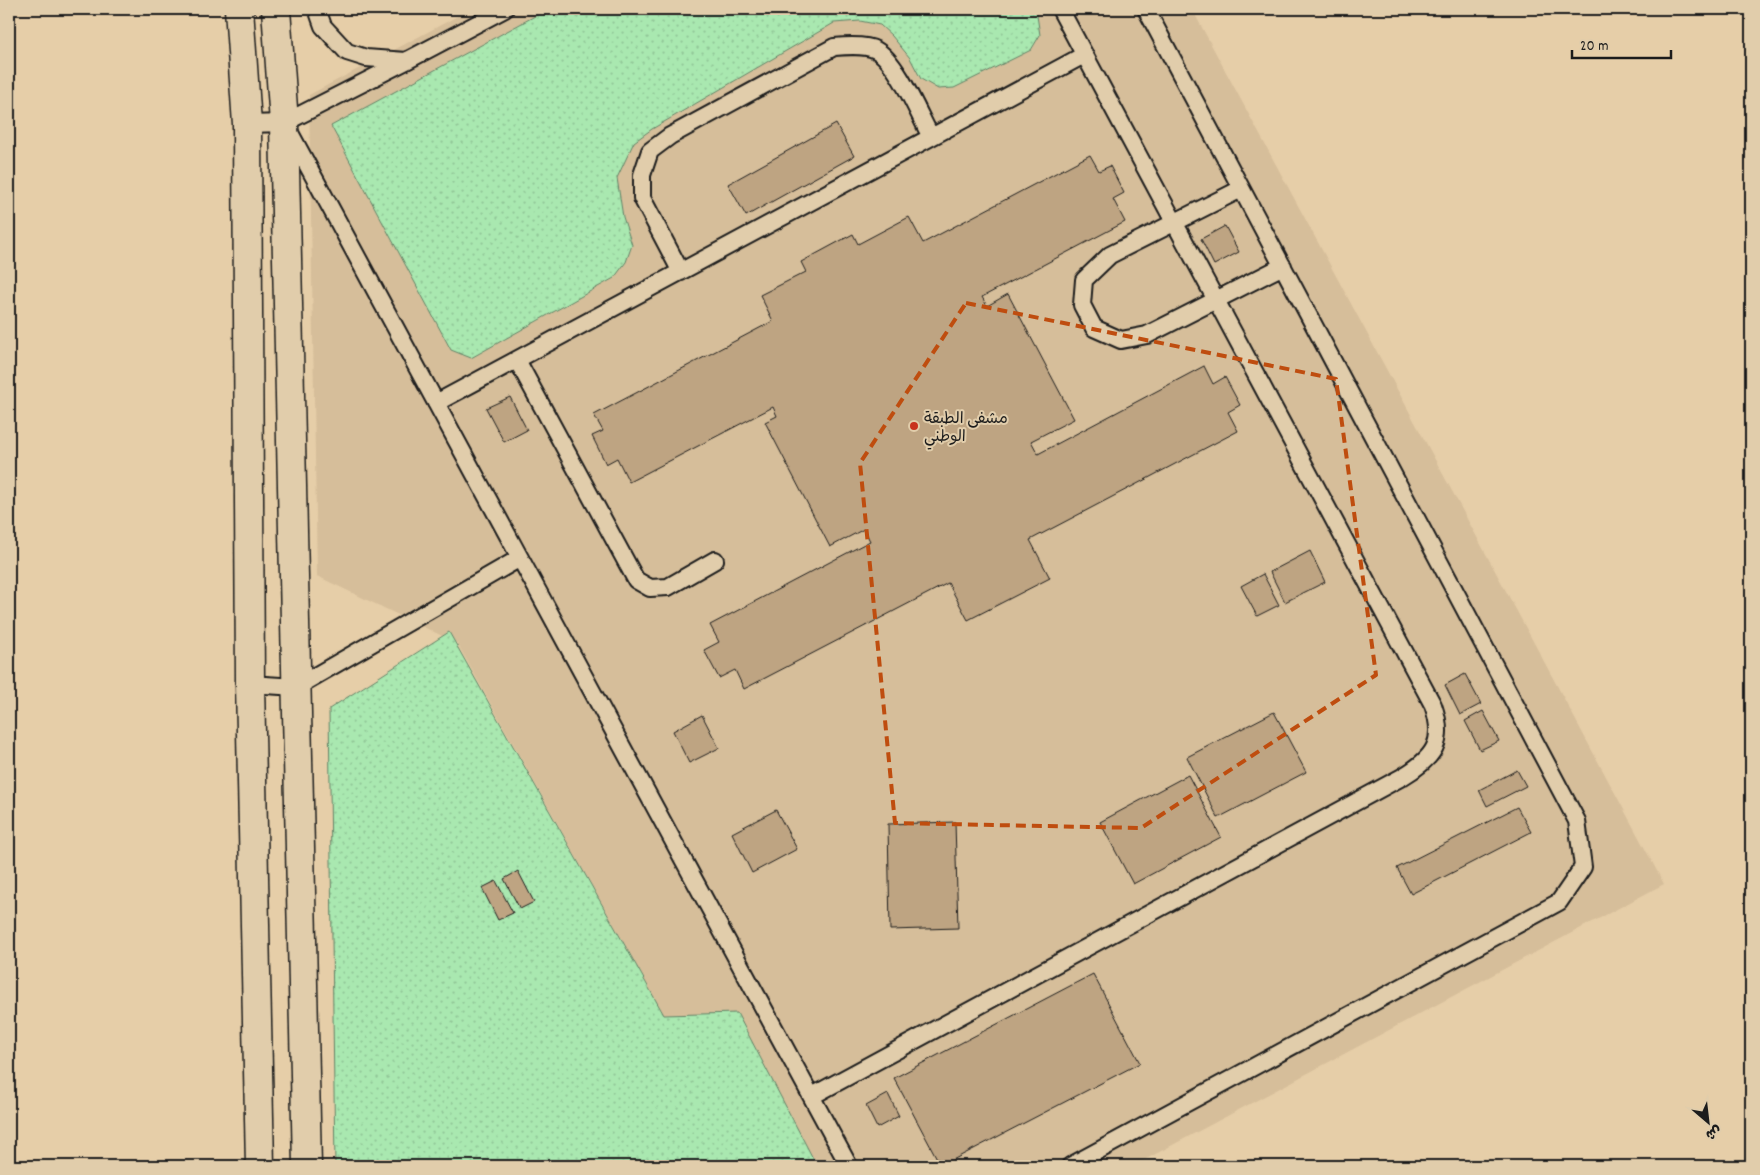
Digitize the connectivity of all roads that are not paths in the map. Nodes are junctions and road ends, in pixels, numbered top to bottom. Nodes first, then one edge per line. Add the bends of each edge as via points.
1 (239, 9) edge
2 (276, 9) edge
3 (317, 9) edge
4 (505, 9) edge
5 (1060, 9) edge
6 (1146, 9) edge
7 (1084, 55) junction
8 (406, 62) junction
9 (284, 123) junction
10 (247, 124) junction
11 (931, 137) junction
12 (1241, 189) junction
13 (1174, 223) junction
14 (1283, 266) junction
15 (681, 272) junction
16 (1216, 300) junction
17 (517, 360) junction
18 (436, 403) junction
19 (520, 558) junction
20 (715, 560) dead end
21 (250, 684) junction
22 (296, 687) junction
23 (812, 1096) junction
24 (260, 1166) edge
25 (307, 1166) edge
26 (850, 1166) edge
27 (1070, 1166) edge

1 - 10 main road
2 - 9 main road
3 - 8 lane via 323,26 347,52 366,58
4 - 8 lane
5 - 7 lane
6 - 12 lane
7 - 11 lane
7 - 13 lane
8 - 9 lane
9 - 10 lane
9 - 18 lane
9 - 22 main road
10 - 21 main road
11 - 15 lane
11 - 15 lane via 892,64 876,49 848,45 834,47 670,136 650,151 642,175 642,198
12 - 13 lane
12 - 14 lane
13 - 16 lane
13 - 16 lane via 1110,256 1084,280 1082,305 1094,328 1121,340 1147,335
14 - 16 lane
14 - 27 lane via 1577,821 1583,866 1559,902
15 - 17 lane
16 - 23 lane via 1433,705 1439,738 1422,766
17 - 18 lane
17 - 20 lane via 636,580 650,588 668,587
18 - 19 lane
19 - 22 lane
19 - 23 lane
21 - 22 lane
21 - 24 main road
22 - 25 main road
23 - 26 lane

